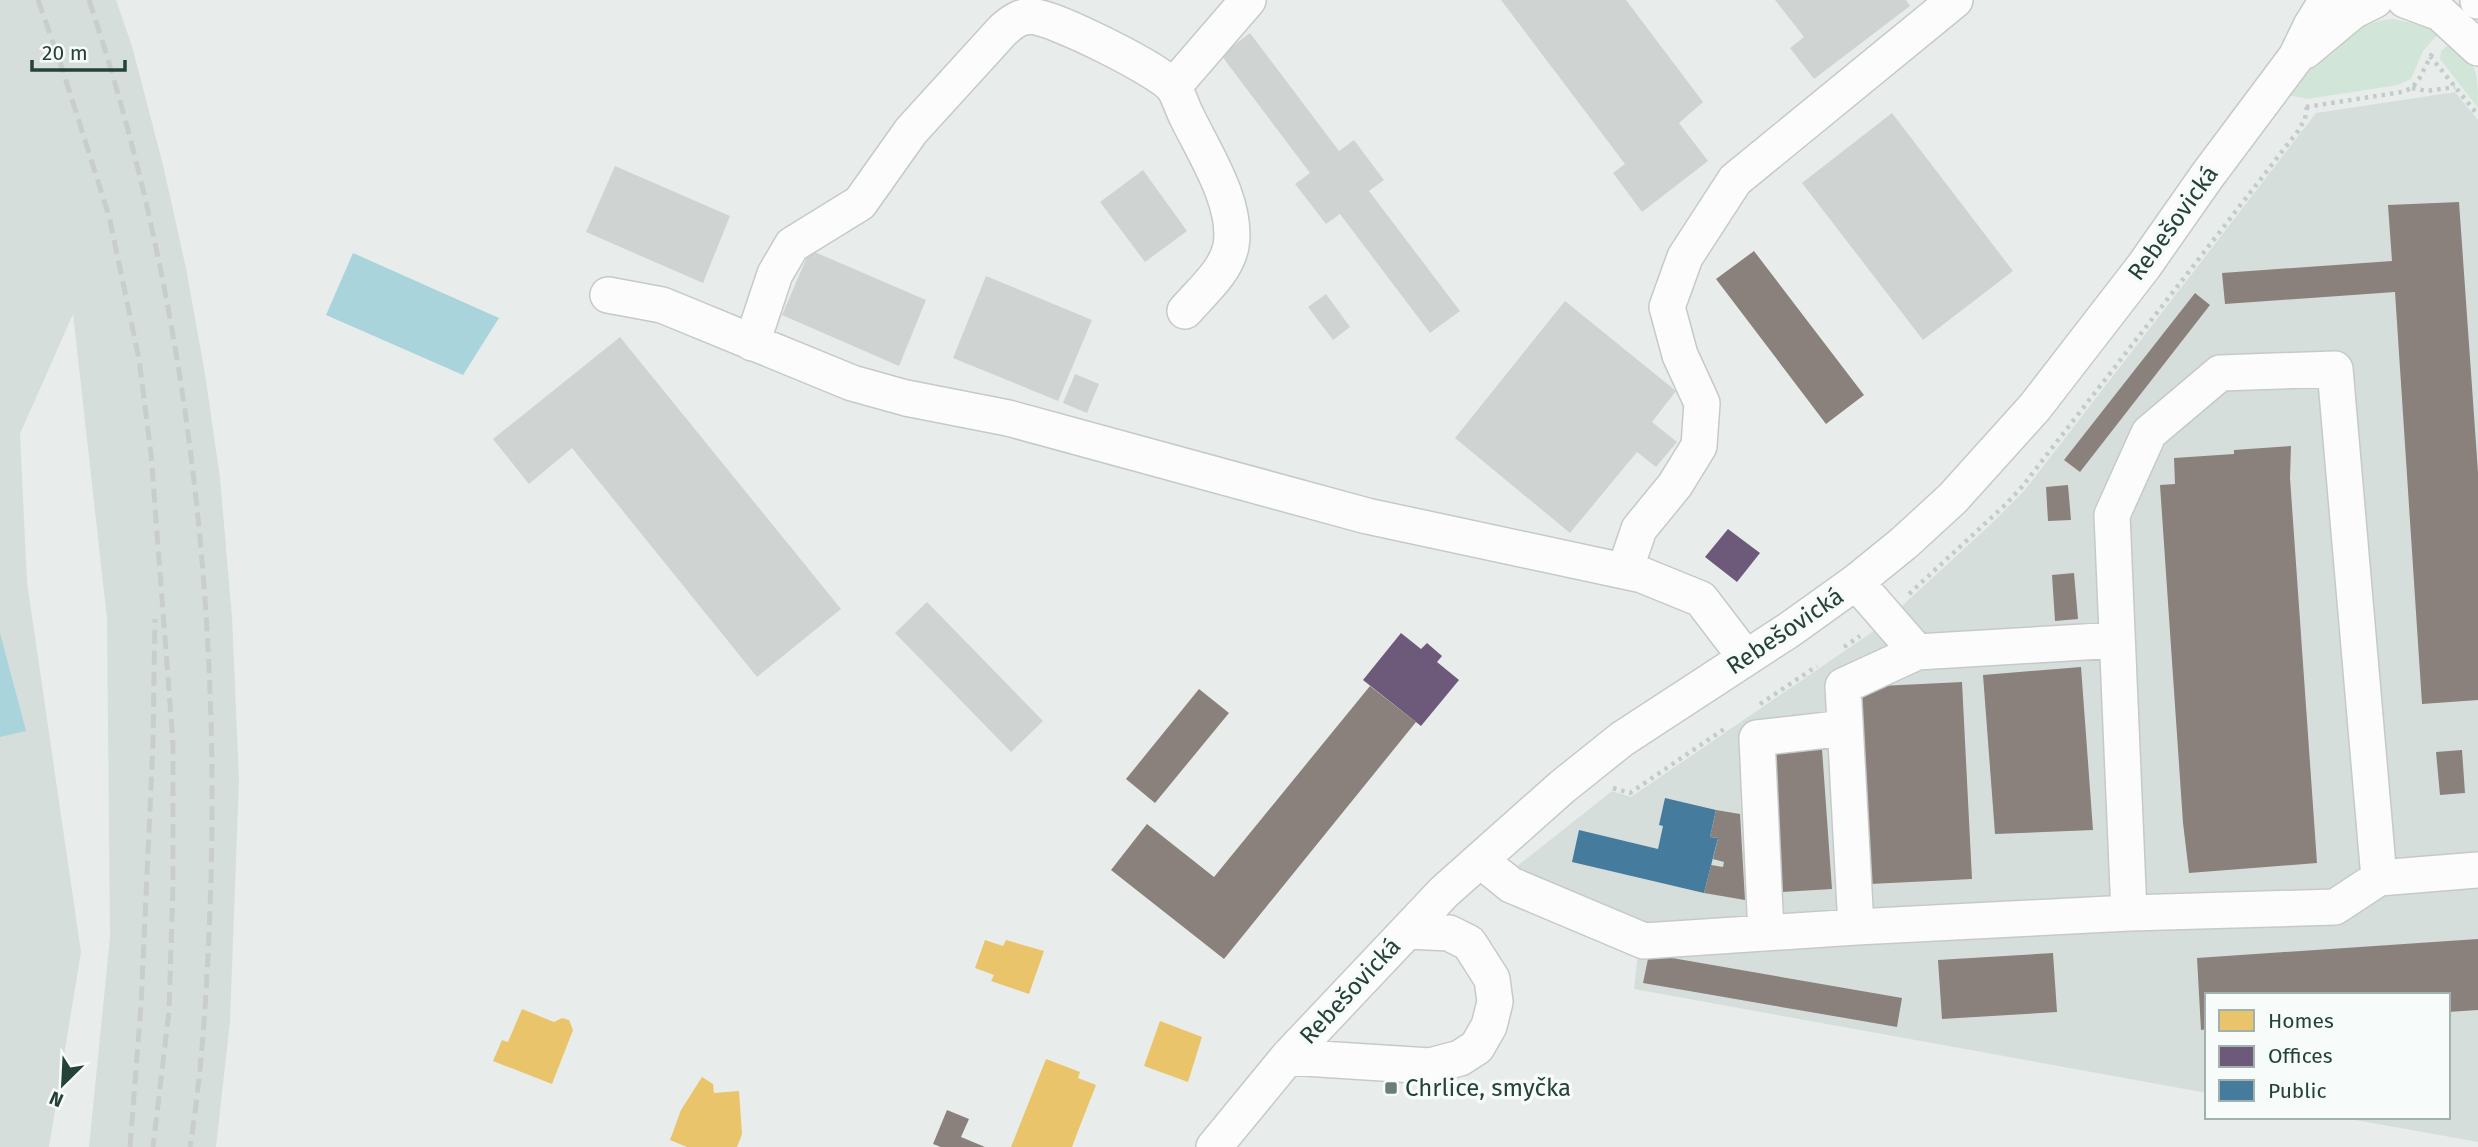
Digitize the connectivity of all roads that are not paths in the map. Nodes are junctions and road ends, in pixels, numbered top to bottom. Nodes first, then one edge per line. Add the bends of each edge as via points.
1 (1248, 0) edge
2 (1955, 0) edge
3 (2327, 0) edge
4 (2375, 0) edge
5 (2405, 0) edge
6 (2473, 19) edge
7 (2297, 57) junction
8 (1173, 87) junction
9 (608, 295) dead end
10 (1185, 311) dead end
11 (752, 343) junction
12 (1625, 570) junction
13 (1856, 582) junction
14 (2117, 640) junction
15 (1917, 652) junction
16 (1746, 657) junction
17 (1845, 728) junction
18 (1480, 860) junction
19 (2478, 870) edge
20 (2379, 877) junction
21 (2129, 913) junction
22 (1856, 927) junction
23 (1408, 931) junction
24 (1766, 933) junction
25 (1288, 1057) junction
26 (1214, 1147) edge

1 - 8 street
2 - 12 street via 1735,180 1685,257 1667,307 1680,355 1702,403 1699,446 1639,529
3 - 7 street, Rebešovická
4 - 7 street, Rebešovická via 2353,11
5 - 6 street
7 - 13 street, Rebešovická via 2035,407 1953,498
8 - 10 street via 1217,178 1233,223 1221,269
8 - 11 street via 1069,28 1034,16 1016,19 911,131 860,203 792,245 775,274
9 - 11 street via 662,305
11 - 12 street via 852,383 906,398 1008,418 1367,516
12 - 16 street via 1701,599
13 - 15 street
13 - 16 street, Rebešovická
14 - 15 street
14 - 20 street via 2112,515 2149,433 2220,373 2335,369
14 - 21 street
15 - 17 street via 1843,686
16 - 18 street, Rebešovická via 1622,739
17 - 22 street
17 - 24 street via 1757,738
18 - 23 street, Rebešovická
18 - 24 street via 1511,885 1644,941
19 - 20 street
20 - 21 street via 2335,907
21 - 22 street
22 - 24 street
23 - 25 street, Rebešovická
23 - 25 street via 1450,933 1469,943 1492,979 1495,1002 1477,1047 1460,1058 1430,1066
25 - 26 street, Rebešovická

